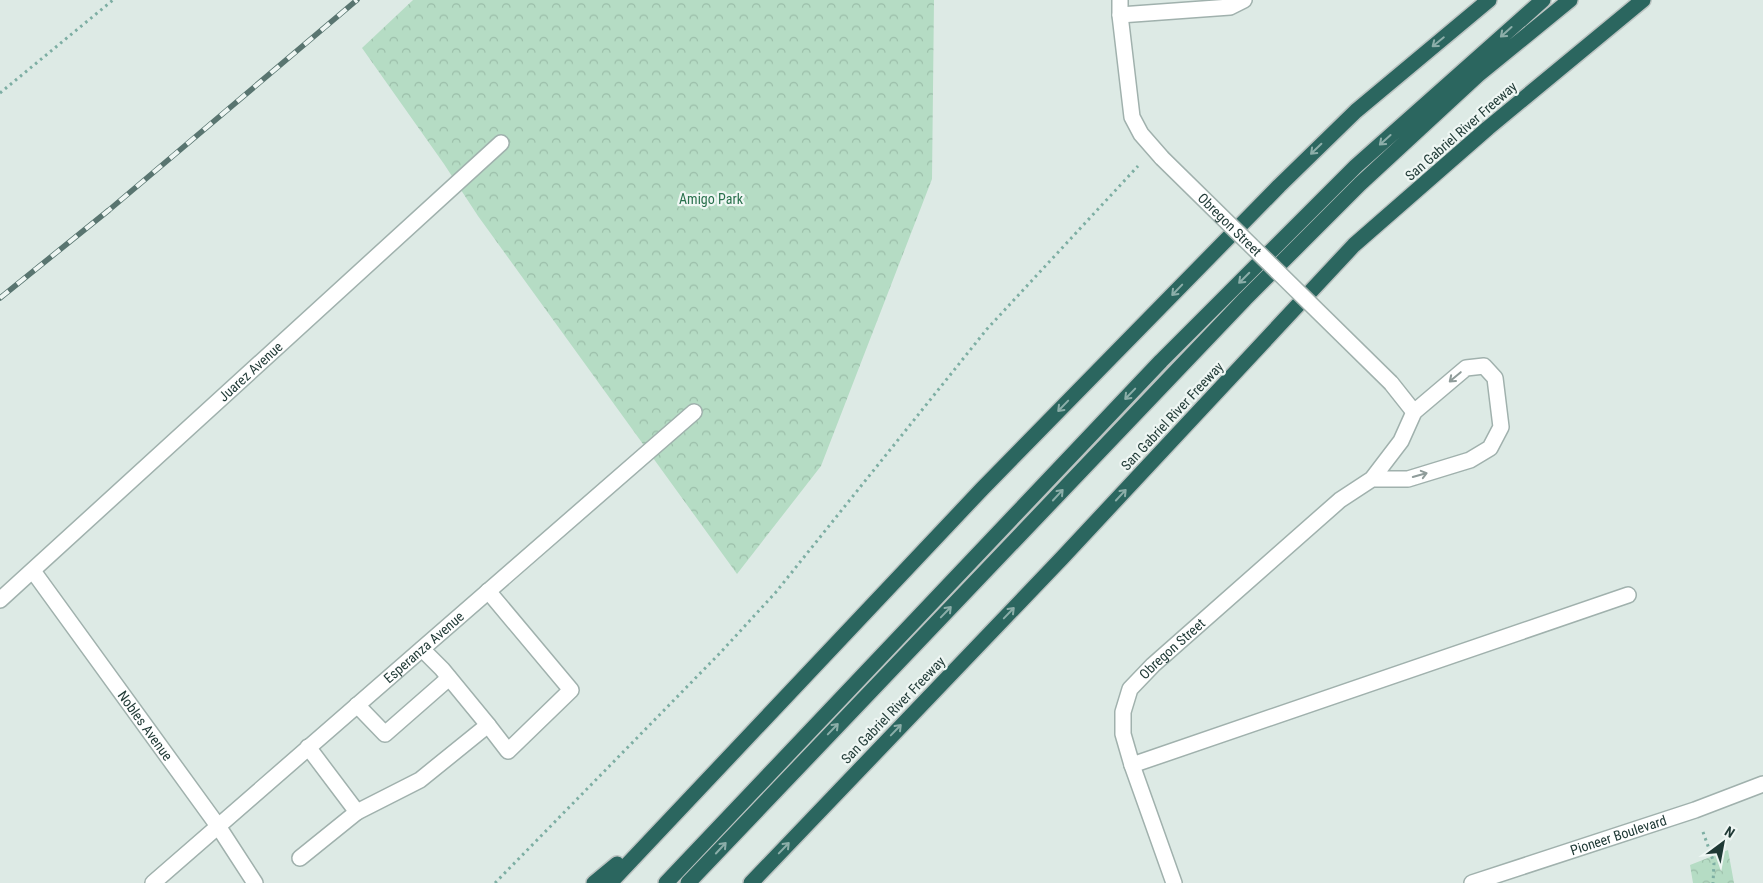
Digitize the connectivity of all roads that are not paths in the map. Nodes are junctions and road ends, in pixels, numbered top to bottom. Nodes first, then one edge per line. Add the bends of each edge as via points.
1 (1244, 0) edge
2 (1489, 0) edge
3 (1543, 0) edge
4 (1570, 0) edge
5 (1643, 0) edge
6 (1120, 7) edge
7 (501, 143) dead end
8 (694, 412) dead end
9 (1414, 412) junction
10 (1372, 478) junction
11 (33, 571) junction
12 (488, 591) junction
13 (1628, 595) dead end
14 (0, 600) edge
15 (422, 649) junction
16 (449, 678) junction
17 (357, 705) junction
18 (488, 725) junction
19 (308, 747) junction
20 (1132, 765) junction
21 (1763, 784) edge
22 (357, 812) junction
23 (218, 826) junction
24 (662, 829) junction
25 (300, 858) dead end
26 (153, 883) edge
27 (255, 883) edge
28 (594, 883) edge
29 (610, 883) edge
30 (666, 883) edge
31 (688, 883) edge
32 (751, 883) edge
33 (1174, 883) edge
34 (1472, 883) edge

1 - 6 street via 1230,7
2 -> 24 highway via 1356,111 1279,186 982,489
3 -> 30 highway via 1356,166 1161,361
31 -> 4 highway via 1245,299 1360,184 1478,75
32 -> 5 highway, San Gabriel River Freeway via 1062,558 1354,245 1488,128
6 - 9 street, Obregon Street, bridge via 1132,117 1141,134 1391,383
7 - 11 street, Juarez Avenue
8 - 12 street, Esperanza Avenue
9 - 10 street, Obregon Street via 1402,441
10 -> 9 street, Obregon Street via 1408,478 1470,460 1490,448 1501,427 1495,378 1484,366 1466,368
10 - 20 street, Obregon Street via 1340,500 1130,689 1123,712 1123,734
11 - 14 street, Juarez Avenue
11 - 23 street, Nobles Avenue
12 - 15 street, Esperanza Avenue
12 - 18 street via 571,690 508,750
13 - 20 street
15 - 16 street
15 - 17 street, Esperanza Avenue
16 - 17 street via 385,734
16 - 18 street
17 - 19 street, Esperanza Avenue
18 - 22 street via 420,780
19 - 22 street
19 - 23 street, Esperanza Avenue
20 - 33 street, Obregon Street
21 - 34 street, Pioneer Boulevard via 1695,810
22 - 25 street
23 - 26 street, Esperanza Avenue
23 - 27 street, Nobles Avenue
24 - 28 highway
24 - 29 highway

